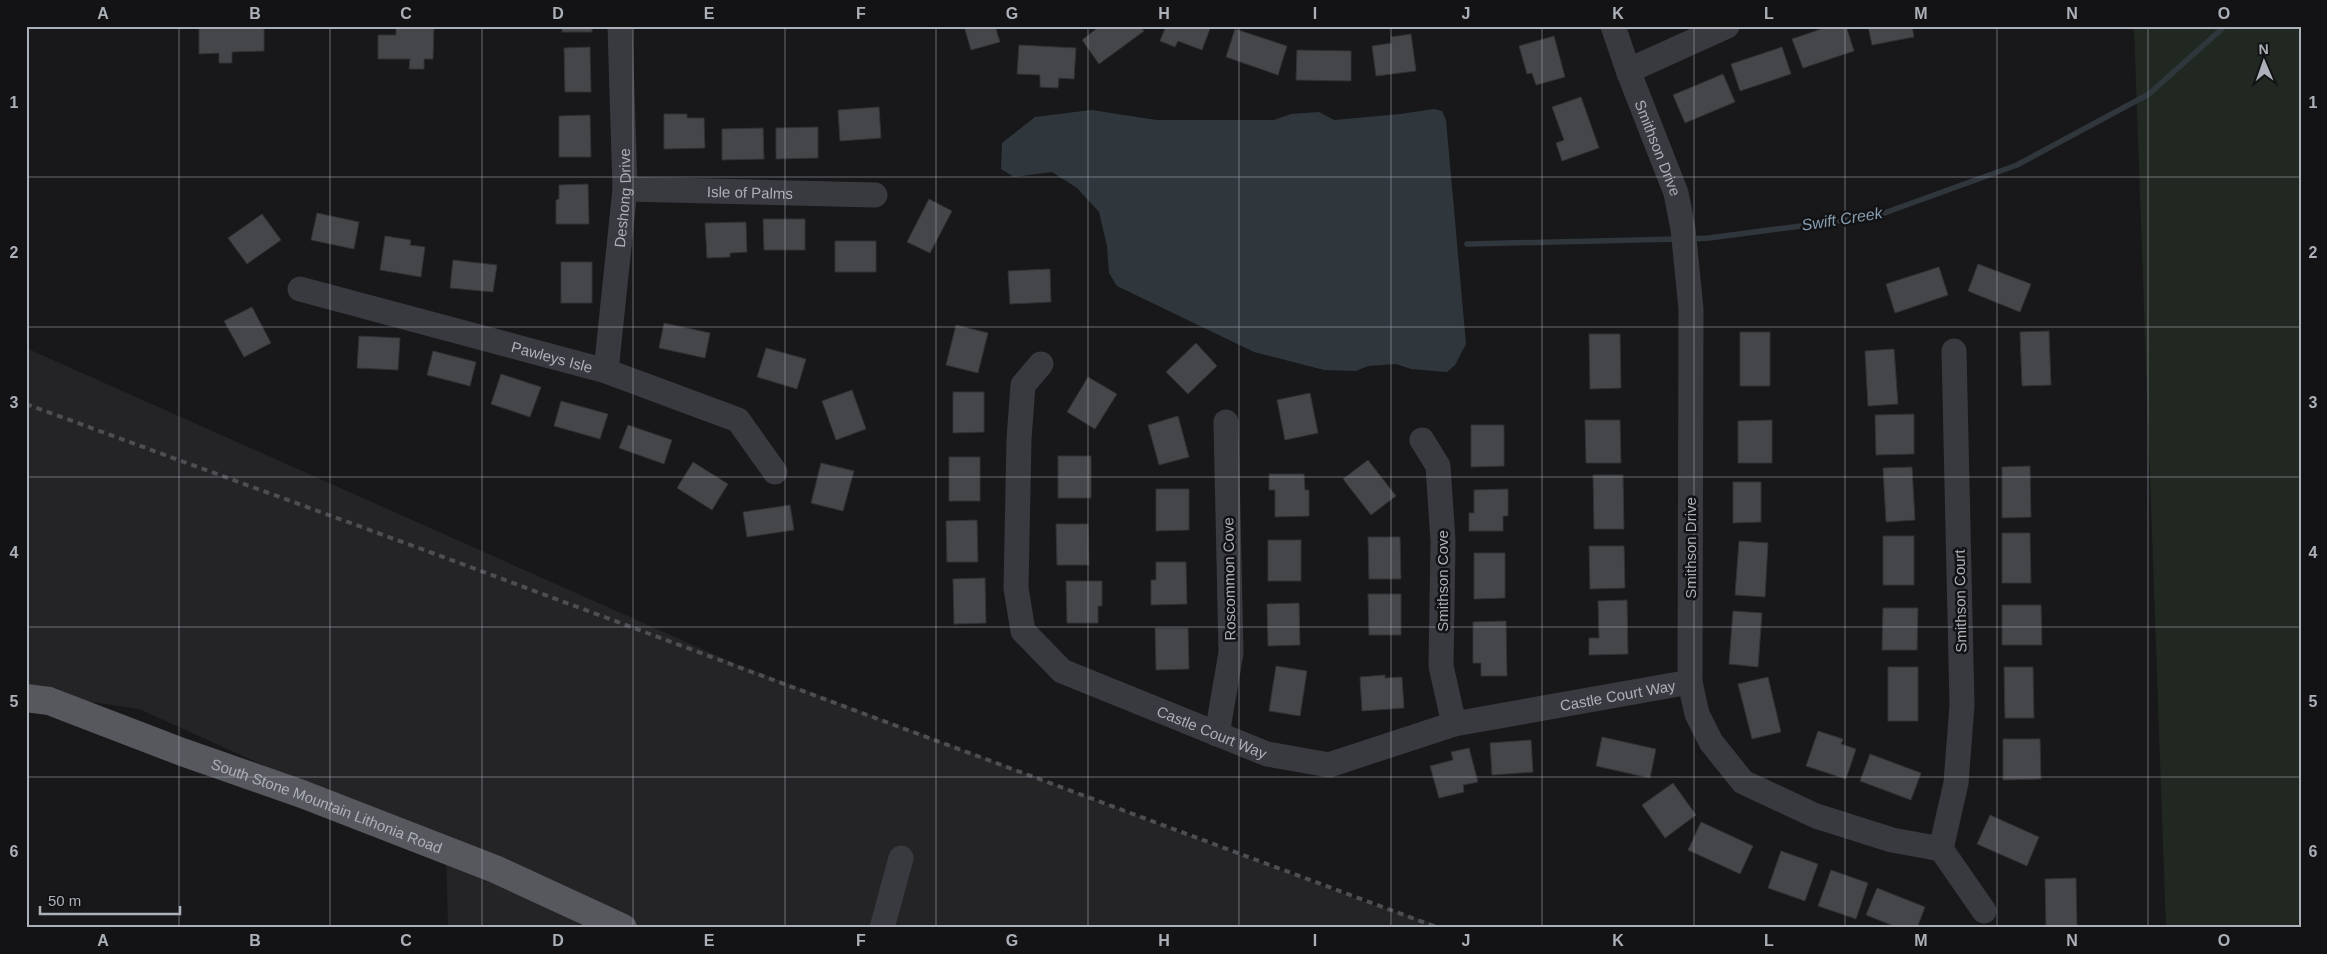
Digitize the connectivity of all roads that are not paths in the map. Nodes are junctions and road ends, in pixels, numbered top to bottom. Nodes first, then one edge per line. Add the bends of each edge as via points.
1 (620, 26) edge
2 (1613, 26) edge
3 (1727, 26) edge
4 (1629, 73) junction
5 (625, 189) junction
6 (875, 195) dead end
7 (300, 289) dead end
8 (1954, 351) dead end
9 (1041, 364) dead end
10 (606, 370) junction
11 (1226, 422) dead end
12 (1422, 440) dead end
13 (775, 472) dead end
14 (1690, 682) junction
15 (26, 698) edge
16 (1454, 724) junction
17 (1217, 734) junction
18 (1941, 849) junction
19 (901, 858) dead end
20 (1984, 911) dead end
21 (623, 928) edge
22 (882, 928) edge

1 - 5 street, Deshong Drive
2 - 4 street, Smithson Drive
3 - 4 street
4 - 14 street, Smithson Drive via 1676,193 1683,229 1691,309
5 - 6 street, Isle of Palms
5 - 10 street, Deshong Drive
7 - 10 street, Pawleys Isle
8 - 18 street, Smithson Court via 1962,705 1956,783
9 - 17 street, Castle Court Way via 1023,384 1019,439 1016,588 1023,631 1062,671
10 - 13 street, Pawleys Isle via 738,420
11 - 17 street, Roscommon Cove via 1231,653
12 - 16 street, Smithson Cove via 1438,466 1443,541 1441,666
14 - 16 street, Castle Court Way
14 - 18 street, Smithson Drive via 1696,714 1711,742 1743,782 1816,816 1892,840
15 - 21 main road, South Stone Mountain Lithonia Road via 48,702 330,805 495,869
16 - 17 street, Castle Court Way via 1328,765 1266,754
18 - 20 street
19 - 22 street

